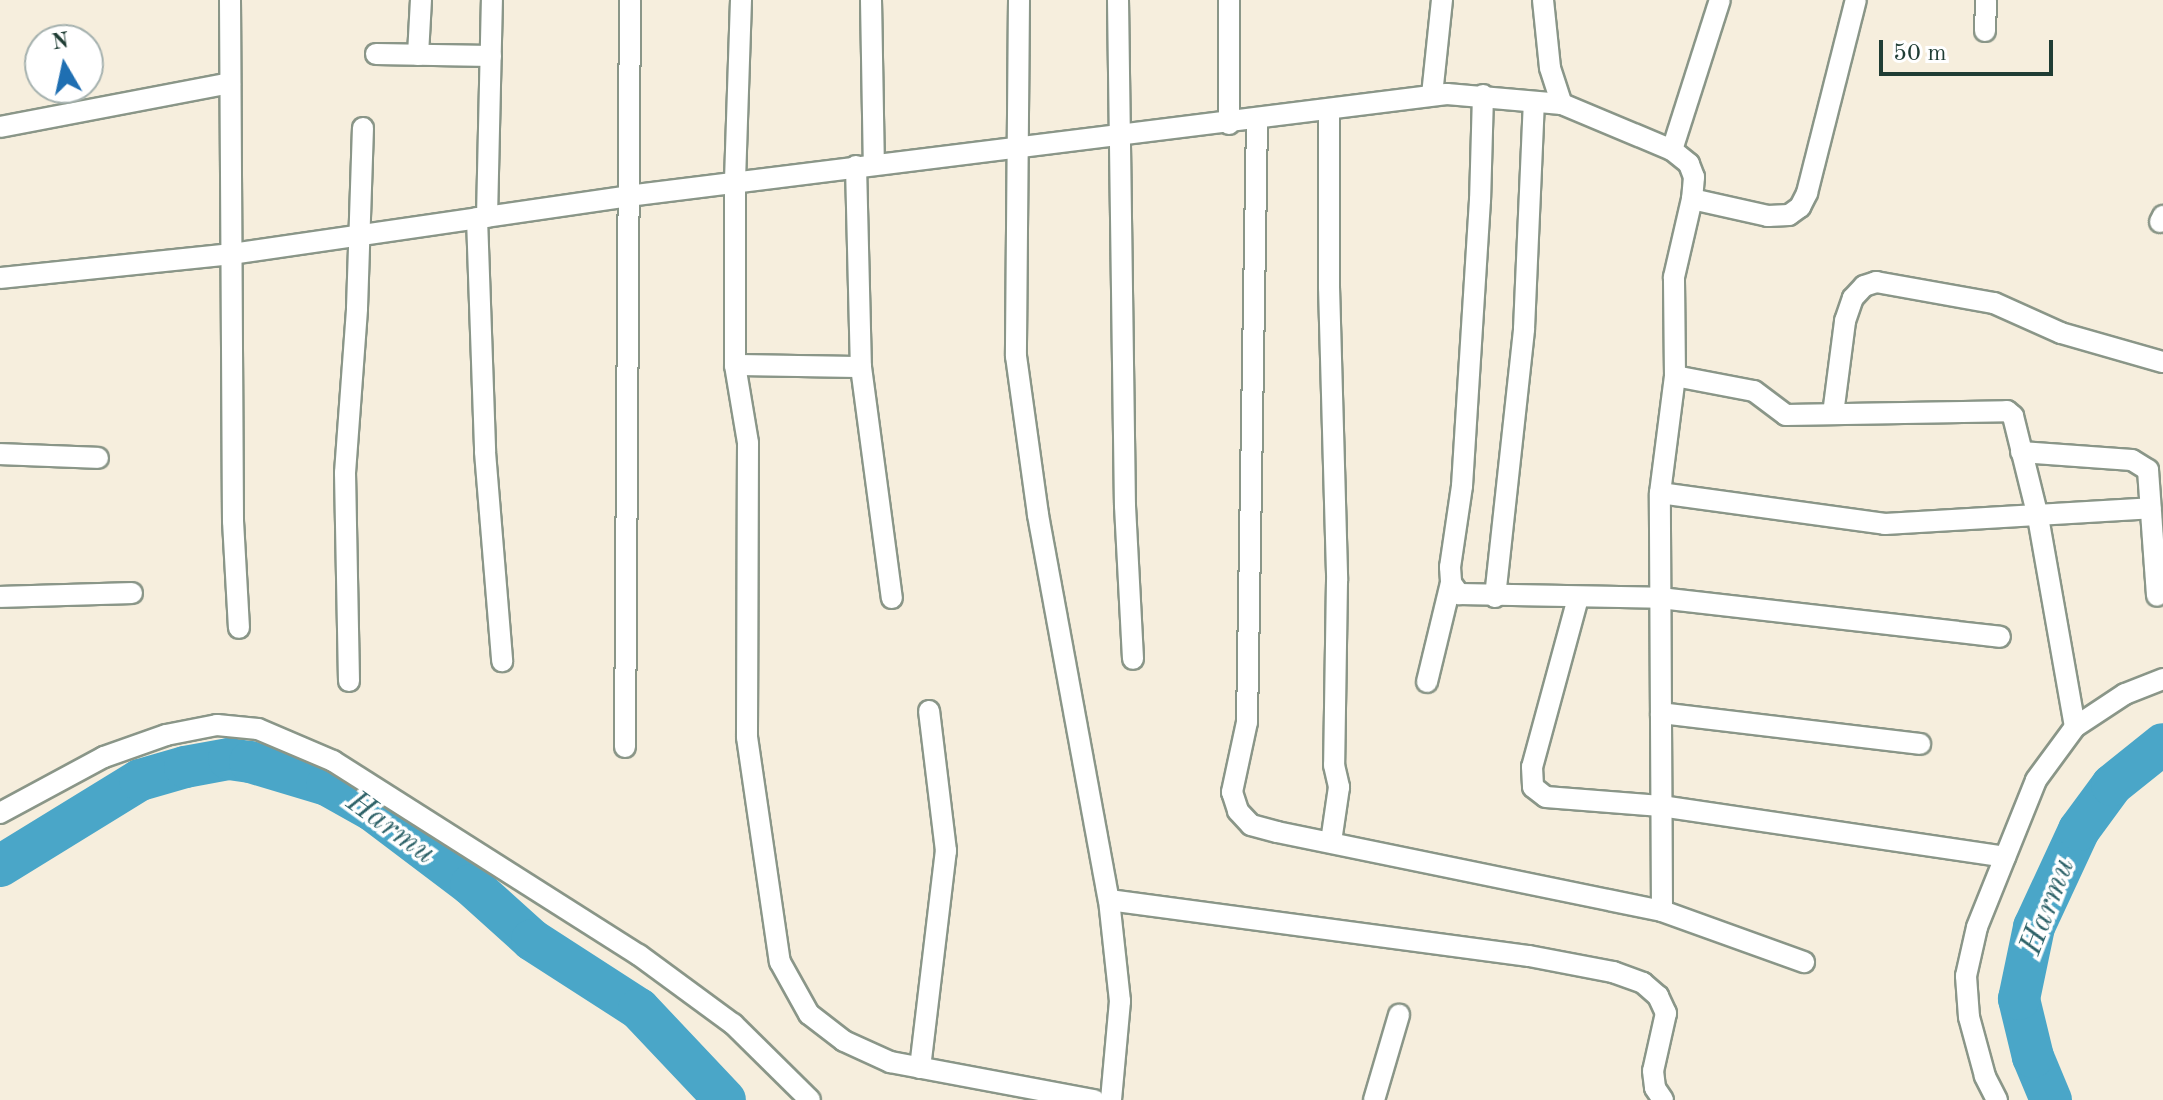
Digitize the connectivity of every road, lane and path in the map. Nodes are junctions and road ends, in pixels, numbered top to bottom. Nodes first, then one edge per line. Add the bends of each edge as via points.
1 (230, 0) edge
2 (421, 0) edge
3 (492, 0) edge
4 (630, 0) edge
5 (741, 0) edge
6 (871, 0) edge
7 (1019, 0) edge
8 (1118, 0) edge
9 (1229, 0) edge
10 (1442, 0) edge
11 (1543, 0) edge
12 (1720, 0) edge
13 (1856, 0) edge
14 (1986, 0) edge
15 (1985, 31) dead end
16 (376, 54) dead end
17 (418, 55) junction
18 (491, 56) junction
19 (230, 83) junction
20 (1432, 95) junction
21 (1483, 95) junction
22 (1534, 104) junction
23 (1562, 104) junction
24 (1329, 111) junction
25 (1257, 120) junction
26 (1229, 124) junction
27 (0, 127) edge
28 (363, 128) dead end
29 (1120, 134) junction
30 (1019, 145) junction
31 (1672, 150) junction
32 (865, 165) junction
33 (735, 182) junction
34 (628, 196) junction
35 (1692, 199) junction
36 (482, 217) junction
37 (357, 236) junction
38 (232, 254) junction
39 (0, 278) edge
40 (2163, 362) edge
41 (735, 365) junction
42 (861, 367) junction
43 (1675, 376) junction
44 (1833, 414) junction
45 (2021, 452) junction
46 (0, 454) edge
47 (98, 458) dead end
48 (1660, 493) junction
49 (2151, 508) junction
50 (2038, 517) junction
51 (1451, 583) junction
52 (132, 593) dead end
53 (2157, 596) dead end
54 (0, 597) edge
55 (1495, 597) junction
56 (892, 598) dead end
57 (1578, 598) junction
58 (1660, 598) junction
59 (239, 628) dead end
60 (2000, 637) dead end
61 (1133, 659) dead end
62 (502, 661) dead end
63 (2163, 679) edge
64 (349, 681) dead end
65 (1427, 682) dead end
66 (929, 711) dead end
67 (1661, 713) junction
68 (2075, 727) junction
69 (1920, 744) dead end
70 (625, 747) dead end
71 (1661, 806) junction
72 (0, 813) edge
73 (1331, 842) junction
74 (2005, 857) junction
75 (1109, 900) junction
76 (1662, 911) junction
77 (1804, 962) dead end
78 (1399, 1015) dead end
79 (920, 1068) junction
80 (810, 1100) edge
81 (1094, 1100) edge
82 (1111, 1100) edge
83 (1374, 1100) edge
84 (1663, 1100) edge
85 (1997, 1100) edge

1 - 19 street
2 - 17 street
3 - 18 street
4 - 34 street
5 - 33 street
6 - 32 street
7 - 30 street
8 - 29 street
9 - 26 street
10 - 20 street
11 - 23 street via 1550,68
12 - 31 street
13 - 35 street via 1800,207 1789,215 1768,216
14 - 15 street
16 - 17 street
17 - 18 street
18 - 36 street
19 - 27 street
19 - 38 street
20 - 21 street
20 - 24 street
21 - 22 street
21 - 51 street via 1462,486
22 - 23 street
22 - 55 street via 1524,329
23 - 31 street
24 - 25 street
24 - 73 street via 1337,581 1334,765 1339,787
25 - 26 street
25 - 73 street via 1247,722 1232,792 1238,811 1251,825
26 - 29 street
28 - 37 street
29 - 30 street
29 - 61 street via 1125,506
30 - 32 street
30 - 75 street via 1016,356 1038,515
31 - 35 street via 1689,164
32 - 33 street
32 - 42 street
33 - 34 street
33 - 41 street
34 - 36 street
34 - 70 street
35 - 43 street via 1674,277
36 - 37 street
36 - 62 street via 485,452
37 - 38 street
37 - 64 street via 345,473
38 - 39 street
38 - 59 street
40 - 44 street via 2061,333 1994,303 1876,282 1853,298 1845,321
41 - 42 street
41 - 79 street via 748,443 747,737 780,962 809,1014 844,1041 890,1062
42 - 56 street
43 - 44 street via 1754,391 1786,415
43 - 48 street
44 - 45 street via 2000,409 2013,416
45 - 49 street via 2141,463 2148,470
45 - 50 street
46 - 47 street
48 - 50 street via 1885,524
48 - 58 street
49 - 50 street
49 - 53 street
50 - 68 street
51 - 55 street via 1459,594
51 - 65 street
52 - 54 street
55 - 57 street
57 - 58 street
57 - 71 street via 1532,767 1533,787 1546,797
58 - 60 street
58 - 67 street
63 - 68 street via 2125,694
66 - 79 street via 946,851
67 - 69 street
67 - 71 street
68 - 74 street via 2036,780
71 - 74 street
71 - 76 street
72 - 80 street via 104,757 166,735 217,725 258,729 333,761 639,955 733,1024
73 - 76 street
74 - 85 street via 1977,927 1966,976 1969,1017
75 - 82 street via 1120,1001
75 - 84 street via 1613,972 1643,983 1666,1013 1653,1071
76 - 77 street
78 - 83 street
79 - 81 street

